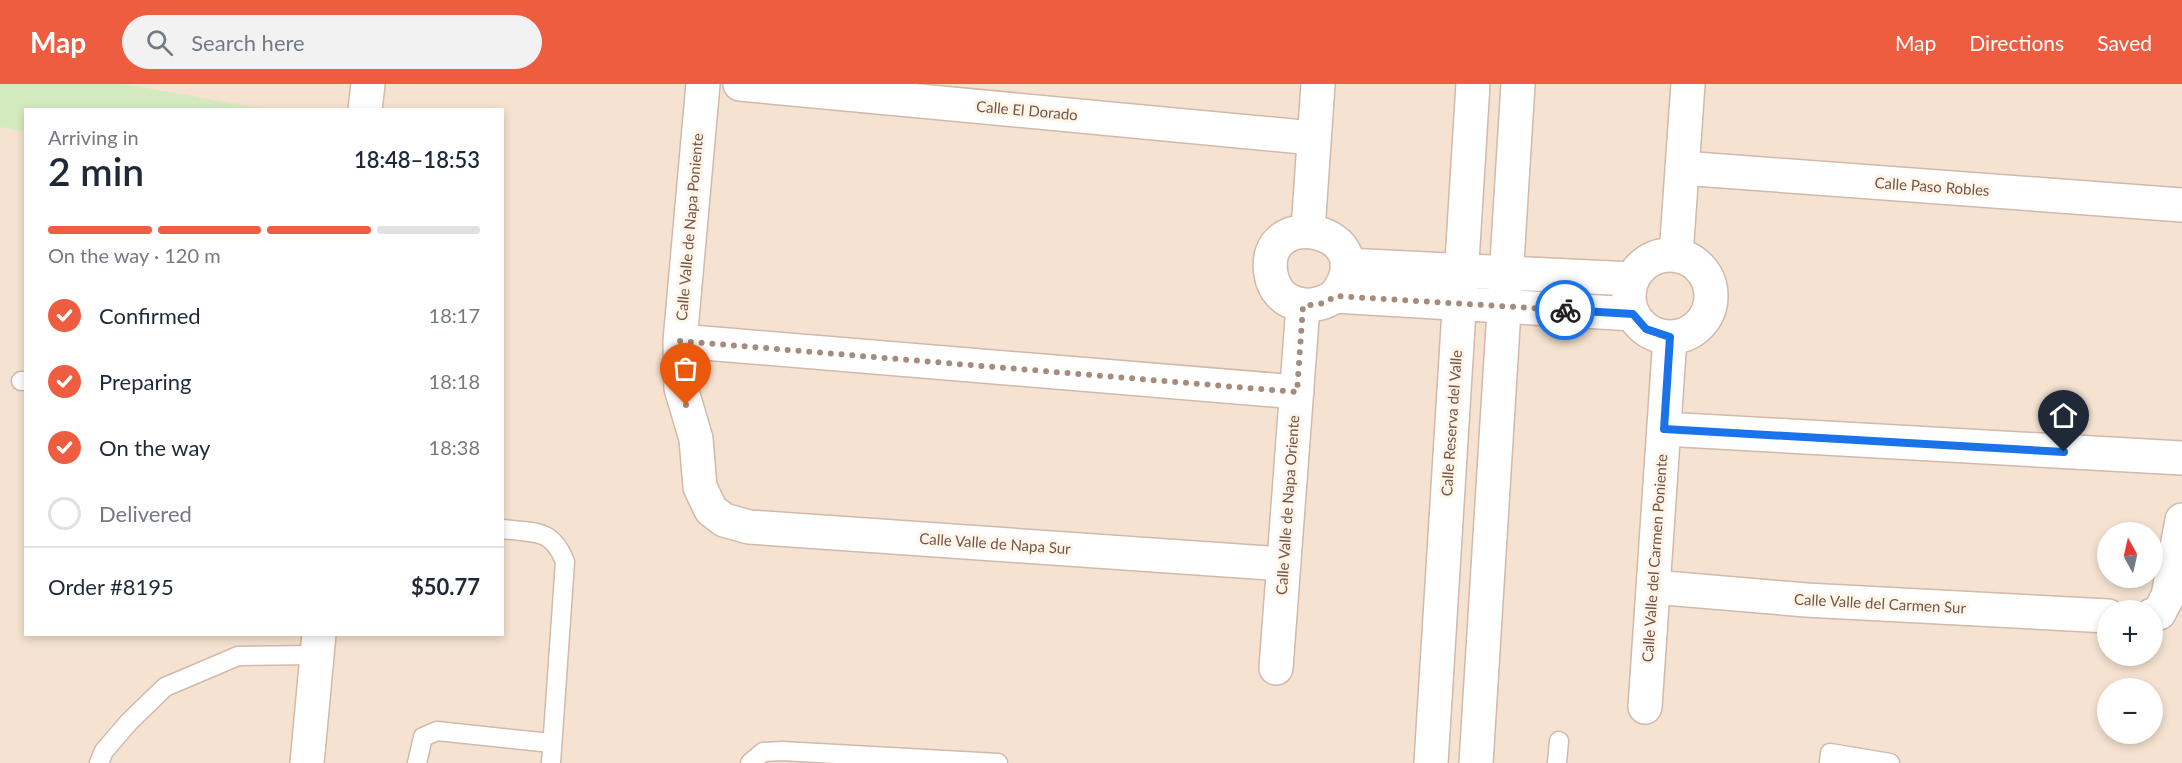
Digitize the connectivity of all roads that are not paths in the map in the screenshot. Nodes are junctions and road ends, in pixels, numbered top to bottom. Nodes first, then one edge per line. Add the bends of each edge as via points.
1 (367, 84) edge
2 (703, 84) edge
3 (740, 84) edge
4 (1318, 84) edge
5 (1473, 84) edge
6 (1518, 84) edge
7 (1688, 84) edge
8 (365, 108) edge
9 (1313, 138) junction
10 (1682, 168) junction
11 (2182, 205) edge
12 (1308, 230) junction
13 (1676, 255) junction
14 (1347, 265) junction
15 (1463, 271) junction
16 (1507, 273) junction
17 (1632, 279) junction
18 (1335, 296) junction
19 (1460, 304) junction
20 (1303, 306) junction
21 (1503, 306) junction
22 (1633, 314) junction
23 (1670, 337) junction
24 (680, 341) junction
25 (1297, 392) junction
26 (1664, 429) junction
27 (2182, 458) edge
28 (711, 510) joint
29 (2182, 520) edge
30 (504, 529) edge
31 (1284, 564) junction
32 (1653, 586) junction
33 (2163, 604) edge
34 (2097, 615) edge
35 (318, 645) edge
36 (1276, 668) dead end
37 (1645, 707) dead end
38 (1559, 741) dead end
39 (551, 743) junction
40 (99, 763) edge
41 (307, 763) edge
42 (417, 763) edge
43 (551, 763) edge
44 (750, 763) edge
45 (998, 763) edge
46 (1431, 763) edge
47 (1476, 763) edge
48 (1557, 763) edge
49 (1829, 763) edge
50 (1890, 763) edge

1 - 8 street
2 - 24 street, Calle Valle de Napa Poniente
3 - 9 street, Calle El Dorado
4 - 9 street
5 - 15 street, Calle Reserva del Valle
6 - 16 street
7 - 10 street
9 - 12 street
10 - 11 street, Calle Paso Robles
10 - 13 street
12 - 14 street via 1330,236 1339,244
12 - 20 street via 1284,238 1271,259 1274,285 1291,302
13 - 17 street via 1648,261
13 - 23 street via 1700,267 1708,278 1711,299 1705,318 1695,328
14 - 15 street
14 - 18 street via 1342,287
15 - 16 street
15 - 19 street, Calle Reserva del Valle
16 - 17 street
16 - 21 street
17 - 22 street via 1629,298
18 - 19 street
18 - 20 street via 1325,303
19 - 21 street
19 - 46 street, Calle Reserva del Valle
20 - 25 street, Calle Valle de Napa Oriente
21 - 22 street
21 - 47 street
22 - 23 street via 1646,329
23 - 26 street, Calle Valle del Carmen Poniente
24 - 25 street
24 - 28 street, Calle Valle de Napa Poniente via 681,388 696,439 700,487
25 - 31 street, Calle Valle de Napa Oriente
26 - 27 street
26 - 32 street, Calle Valle del Carmen Poniente
28 - 31 street, Calle Valle de Napa Sur via 724,520 749,528
29 - 33 street via 2168,596
30 - 39 lane via 542,533 554,540 565,562
31 - 36 street, Calle Valle de Napa Oriente
32 - 34 street, Calle Valle del Carmen Sur via 1806,600
32 - 37 street, Calle Valle del Carmen Poniente
35 - 40 lane via 238,657 165,687 129,722 104,751
35 - 41 street
38 - 48 lane
39 - 42 lane via 437,731 423,737
39 - 43 lane
44 - 45 lane via 763,752 782,751
49 - 50 lane via 1830,753

